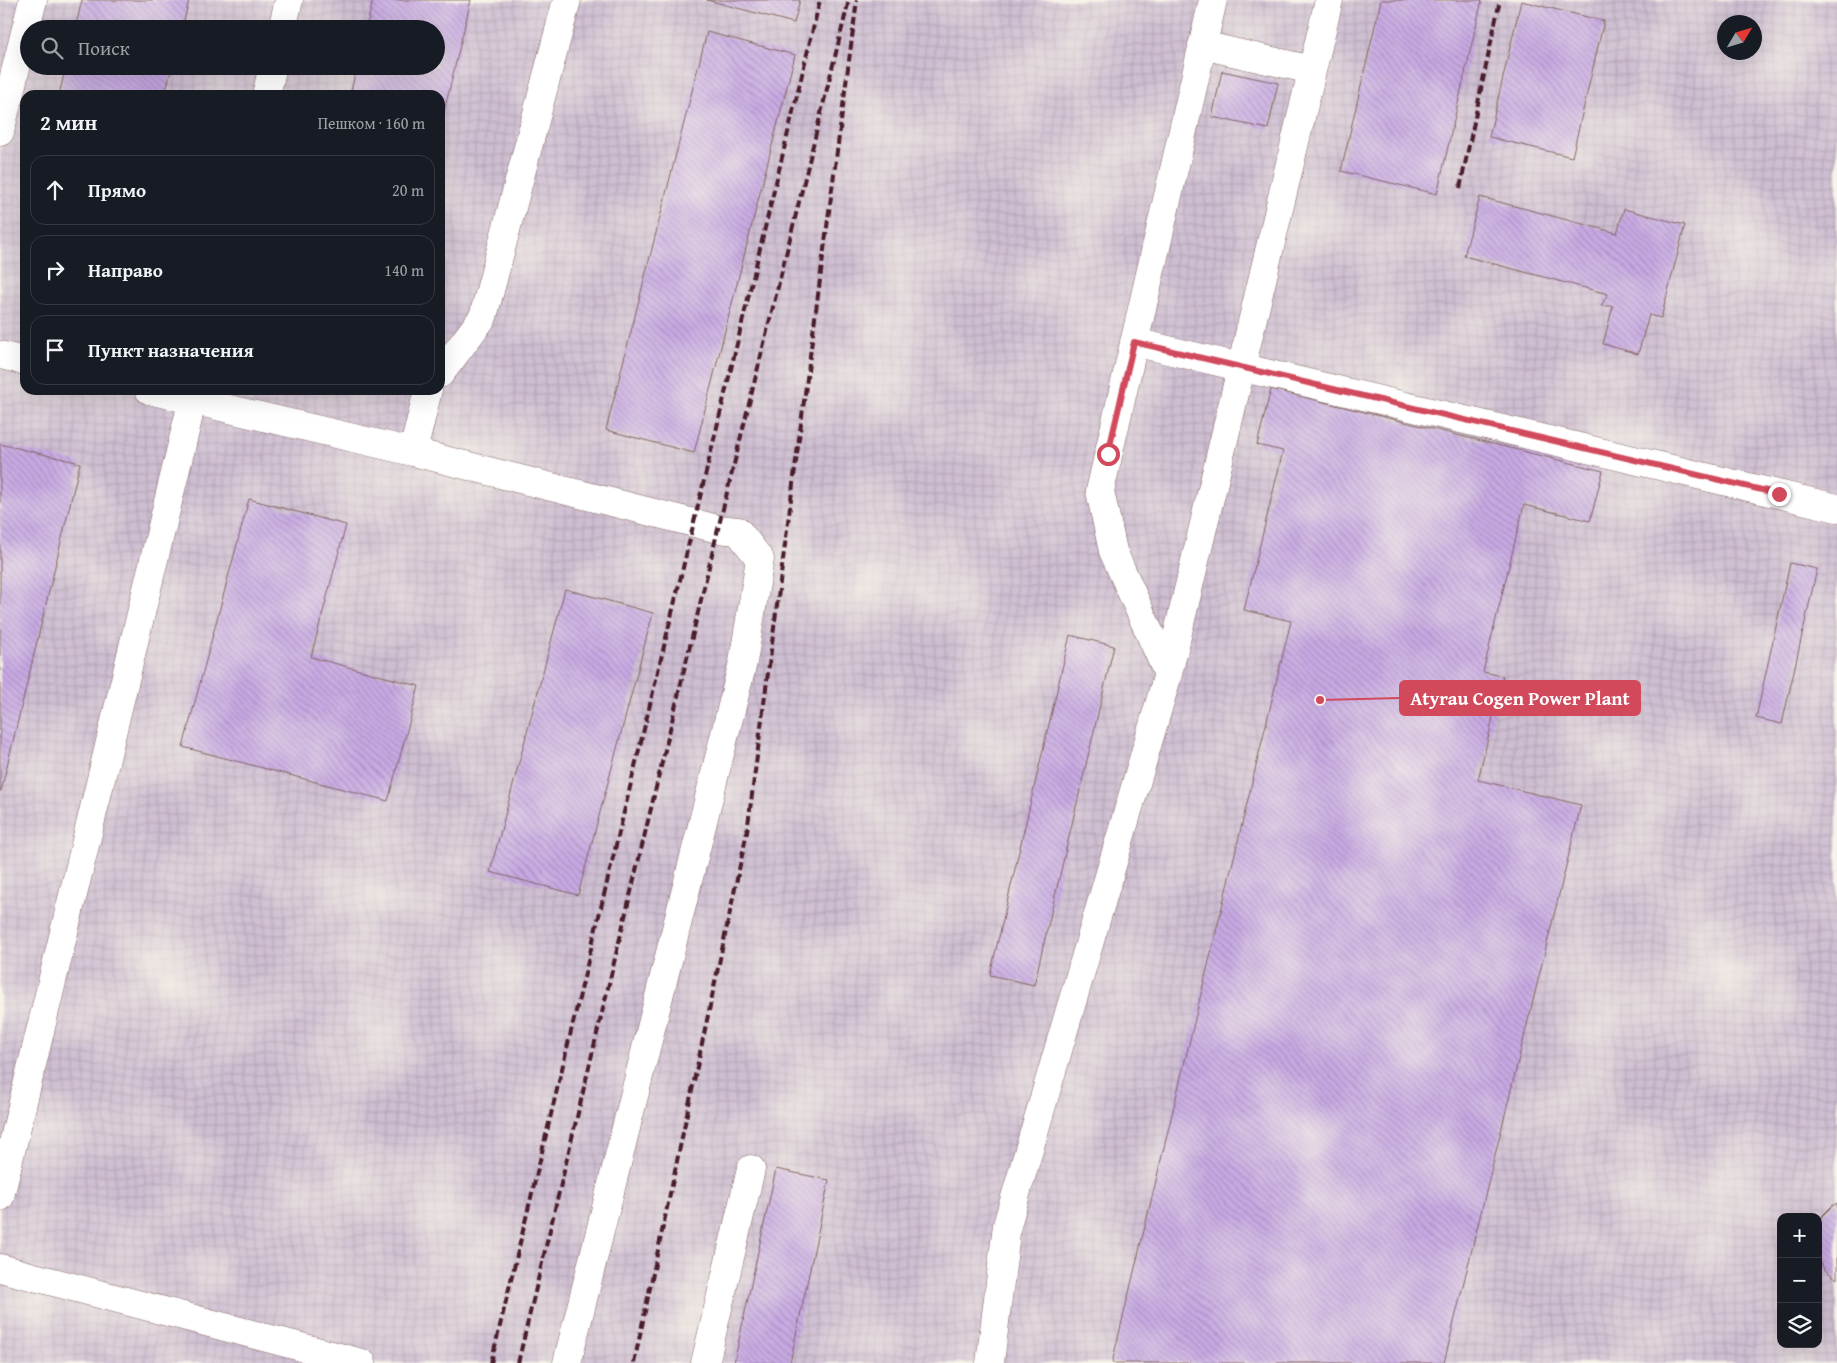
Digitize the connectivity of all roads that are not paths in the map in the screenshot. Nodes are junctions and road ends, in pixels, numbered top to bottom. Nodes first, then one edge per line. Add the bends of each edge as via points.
1 (33, 0) edge
2 (289, 0) edge
3 (567, 0) edge
4 (1213, 0) edge
5 (1329, 0) edge
6 (28, 20) edge
7 (284, 20) edge
8 (1202, 45) junction
9 (20, 52) edge
10 (1312, 70) junction
11 (271, 75) edge
12 (267, 90) edge
13 (0, 132) edge
14 (1134, 342) junction
15 (0, 355) edge
16 (20, 360) edge
17 (445, 367) edge
18 (1241, 367) junction
19 (193, 395) edge
20 (427, 395) edge
21 (413, 452) junction
22 (1837, 508) edge
23 (1168, 674) junction
24 (751, 1170) dead end
25 (0, 1197) edge
26 (0, 1268) edge
27 (362, 1363) edge
28 (567, 1363) edge
29 (705, 1363) edge
30 (990, 1363) edge

1 - 6 lane
2 - 7 lane
3 - 17 lane via 483,317
4 - 8 lane
5 - 10 lane
8 - 10 lane
8 - 14 lane
9 - 13 lane
10 - 18 lane
11 - 12 lane
14 - 18 lane
14 - 23 lane via 1100,490 1113,550
15 - 16 lane
18 - 22 lane
18 - 23 lane
19 - 21 lane
19 - 25 lane
20 - 21 lane
21 - 28 lane via 718,529 738,531 760,559 741,671
23 - 30 lane via 1007,1225
24 - 29 lane
26 - 27 lane

